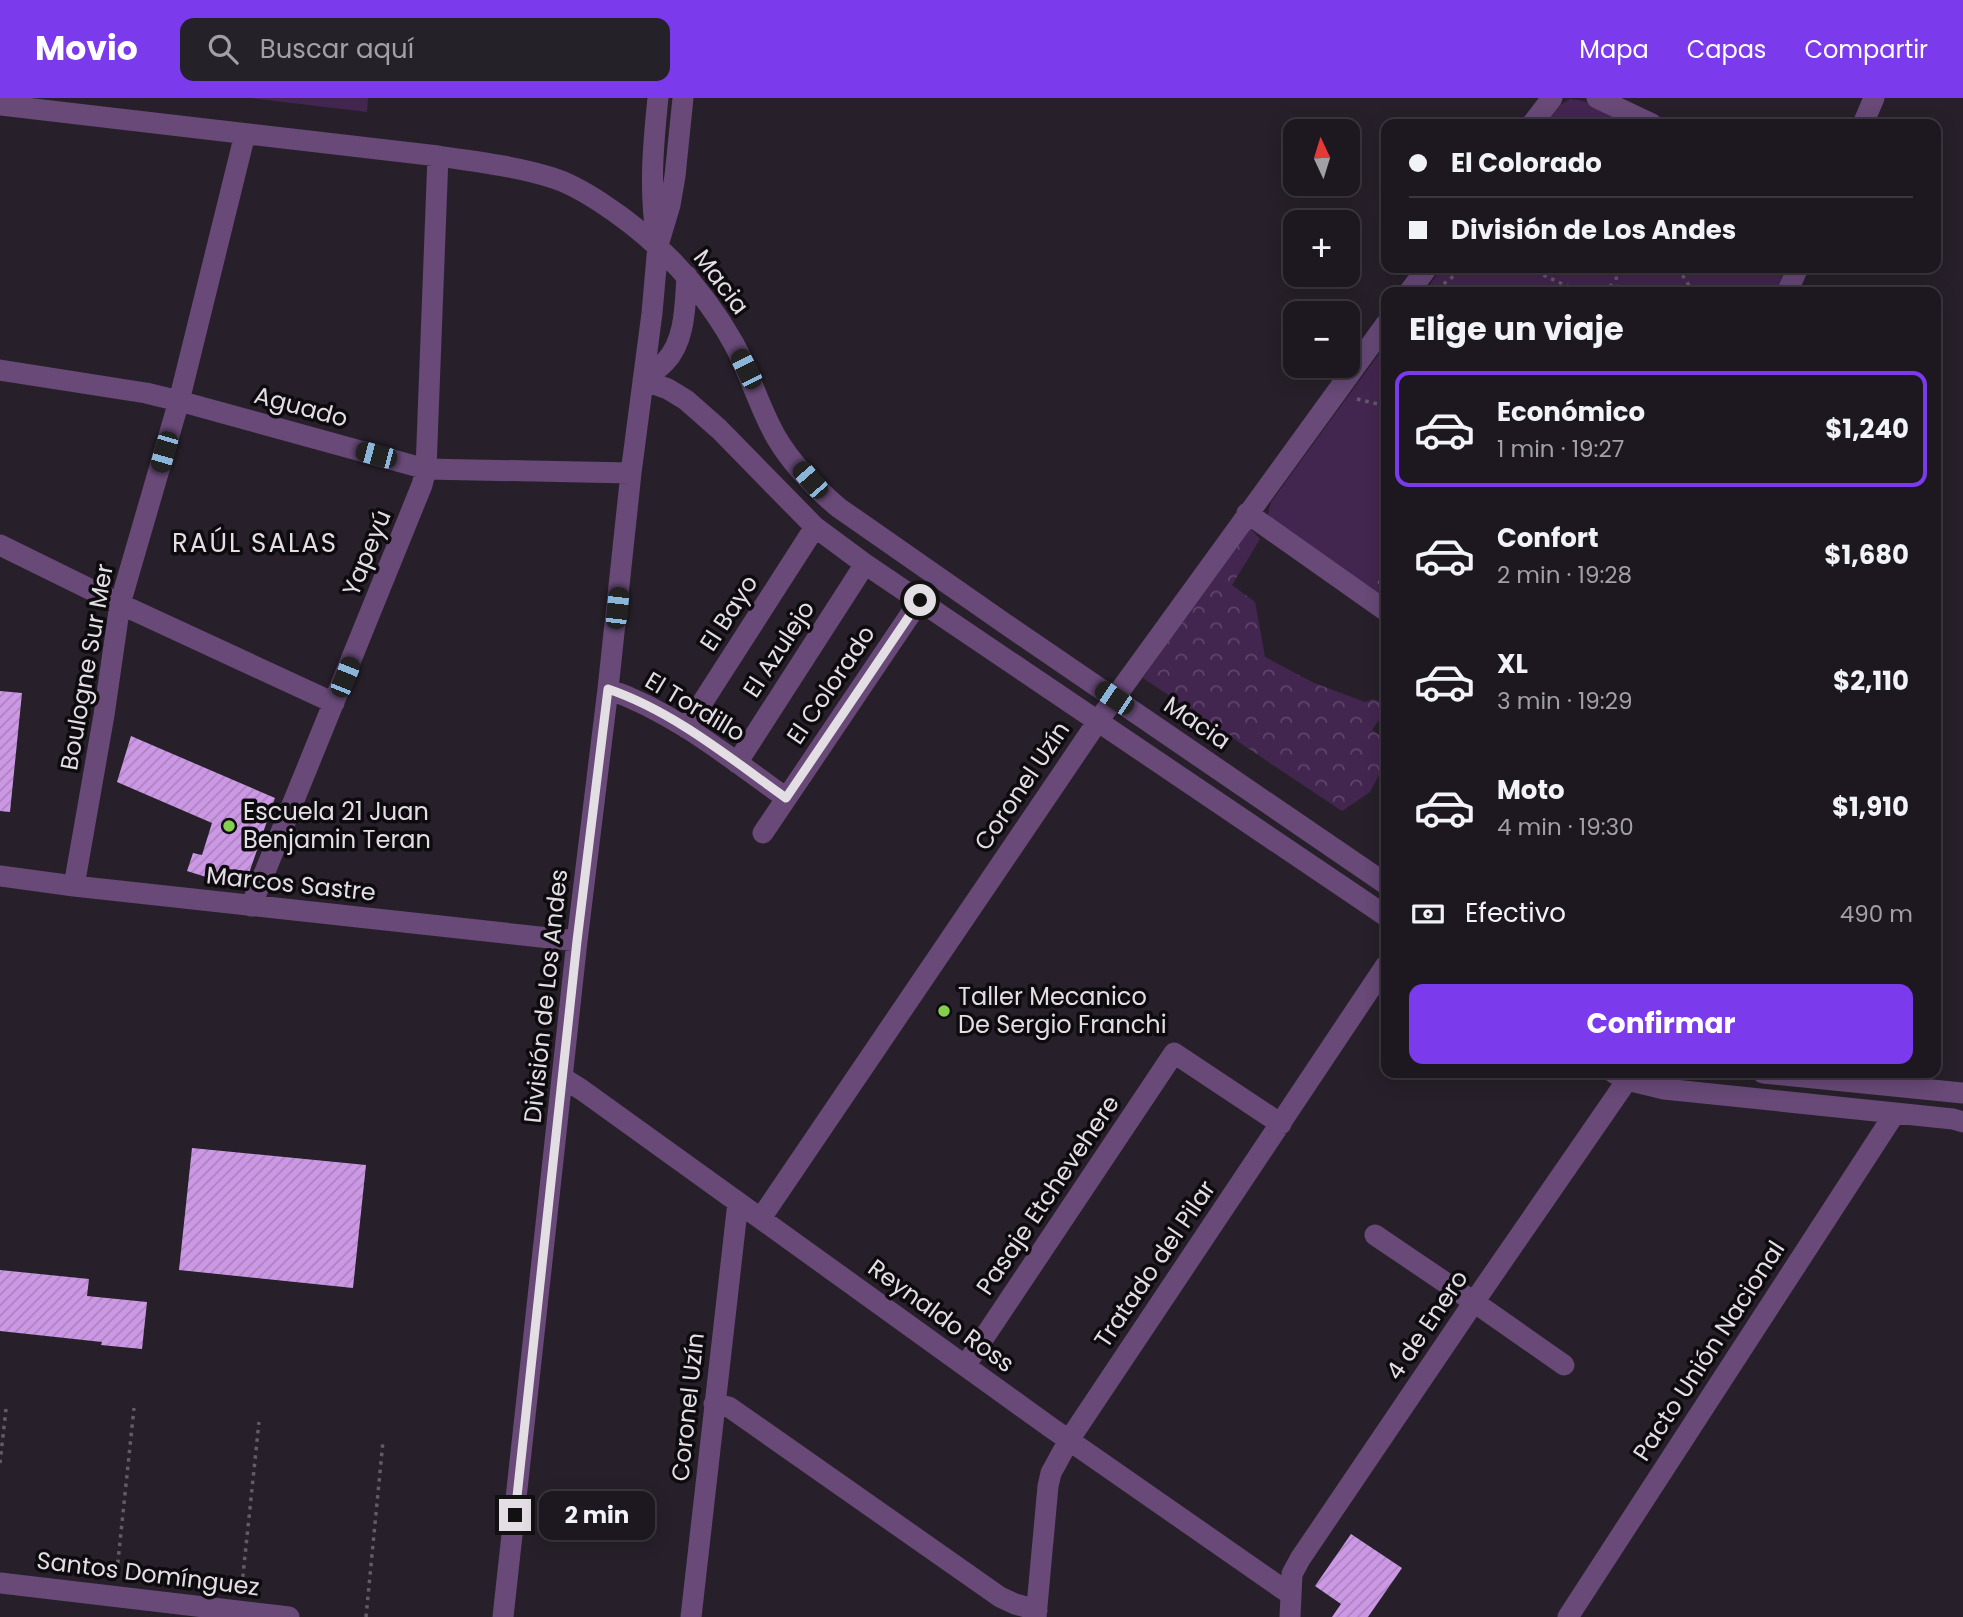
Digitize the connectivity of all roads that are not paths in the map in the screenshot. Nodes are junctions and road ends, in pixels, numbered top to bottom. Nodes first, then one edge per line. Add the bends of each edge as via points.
1 (659, 98) edge
2 (682, 98) edge
3 (1552, 98) edge
4 (1597, 98) edge
5 (1874, 98) edge
6 (0, 105) edge
7 (1536, 119) edge
8 (1641, 119) edge
9 (1865, 119) edge
10 (245, 134) junction
11 (438, 156) junction
12 (658, 245) junction
13 (687, 275) junction
14 (1381, 331) edge
15 (0, 370) edge
16 (643, 380) junction
17 (179, 401) junction
18 (426, 469) junction
19 (631, 473) junction
20 (1247, 513) junction
21 (816, 527) junction
22 (0, 545) edge
23 (865, 564) junction
24 (920, 600) junction
25 (120, 604) junction
26 (1381, 607) edge
27 (608, 689) junction
28 (1114, 698) junction
29 (334, 703) junction
30 (1098, 721) junction
31 (686, 728) junction
32 (737, 763) junction
33 (786, 798) junction
34 (763, 833) dead end
35 (0, 876) edge
36 (1381, 881) edge
37 (74, 886) junction
38 (251, 906) junction
39 (1381, 913) edge
40 (577, 941) junction
41 (1381, 973) edge
42 (563, 1078) junction
43 (1623, 1078) edge
44 (1633, 1078) edge
45 (1813, 1078) edge
46 (1963, 1093) edge
47 (1895, 1113) junction
48 (1963, 1122) edge
49 (1281, 1124) junction
50 (738, 1202) junction
51 (761, 1218) junction
52 (1375, 1235) dead end
53 (1474, 1302) junction
54 (965, 1366) junction
55 (1564, 1366) dead end
56 (714, 1404) junction
57 (1069, 1440) junction
58 (0, 1583) edge
59 (1290, 1594) junction
60 (1037, 1613) edge
61 (289, 1617) edge
62 (503, 1617) edge
63 (691, 1617) edge
64 (1290, 1617) edge
65 (1568, 1617) edge

1 - 12 street, División de Los Andes via 652,159 652,211
2 - 12 street, División de Los Andes via 675,176
3 - 7 street
4 - 8 street
5 - 9 street
6 - 10 street, Macia
10 - 11 street, Macia
10 - 17 street, Boulogne Sur Mer
11 - 12 street, Macia via 555,178 585,192
11 - 18 street, Yapeyú
12 - 13 street, Macia
12 - 16 street, División de Los Andes
13 - 16 street via 675,347
13 - 28 street, Macia via 733,343 776,436 821,492
14 - 20 street, Coronel Uzín
15 - 17 street, Aguado
16 - 19 street, División de Los Andes
16 - 21 street via 687,400
17 - 18 street, Aguado
17 - 25 street, Boulogne Sur Mer
18 - 19 street, Aguado
18 - 29 street, Yapeyú
19 - 27 street, División de Los Andes
20 - 26 street
20 - 28 street, Coronel Uzín
21 - 23 street
21 - 31 street, El Bayo
22 - 25 street
23 - 24 street
23 - 32 street, El Azulejo
24 - 30 street
24 - 33 street, El Colorado
25 - 29 street
25 - 37 street, Boulogne Sur Mer
27 - 31 street, El Tordillo via 635,698
27 - 40 street, División de Los Andes
28 - 30 street, Coronel Uzín
28 - 36 street, Macia
29 - 38 street, Yapeyú
30 - 39 street
30 - 51 street, Coronel Uzín
31 - 32 street, El Tordillo
32 - 33 street, El Tordillo
33 - 34 street, El Colorado
35 - 37 street, Marcos Sastre
37 - 38 street, Marcos Sastre
38 - 40 street, Marcos Sastre
40 - 42 street, División de Los Andes
41 - 49 street, Tratado del Pilar
42 - 50 street, Reynaldo Ross
42 - 62 street, División de Los Andes
43 - 53 street, 4 de Enero
44 - 47 street via 1664,1089
45 - 46 street
47 - 48 street
47 - 65 street, Pacto Unión Nacional
49 - 54 street, Pasaje Etchevehere via 1174,1054
49 - 57 street, Tratado del Pilar
50 - 51 street, Reynaldo Ross
50 - 56 street, Coronel Uzín
51 - 54 street, Reynaldo Ross
52 - 53 street
53 - 55 street
53 - 59 street, 4 de Enero via 1300,1559 1292,1574
54 - 57 street, Reynaldo Ross
56 - 60 street via 729,1408 1000,1597
56 - 63 street, Coronel Uzín
57 - 59 street, Reynaldo Ross
57 - 60 street, Tratado del Pilar via 1048,1486
58 - 61 street, Santos Domínguez
59 - 64 street, 4 de Enero

